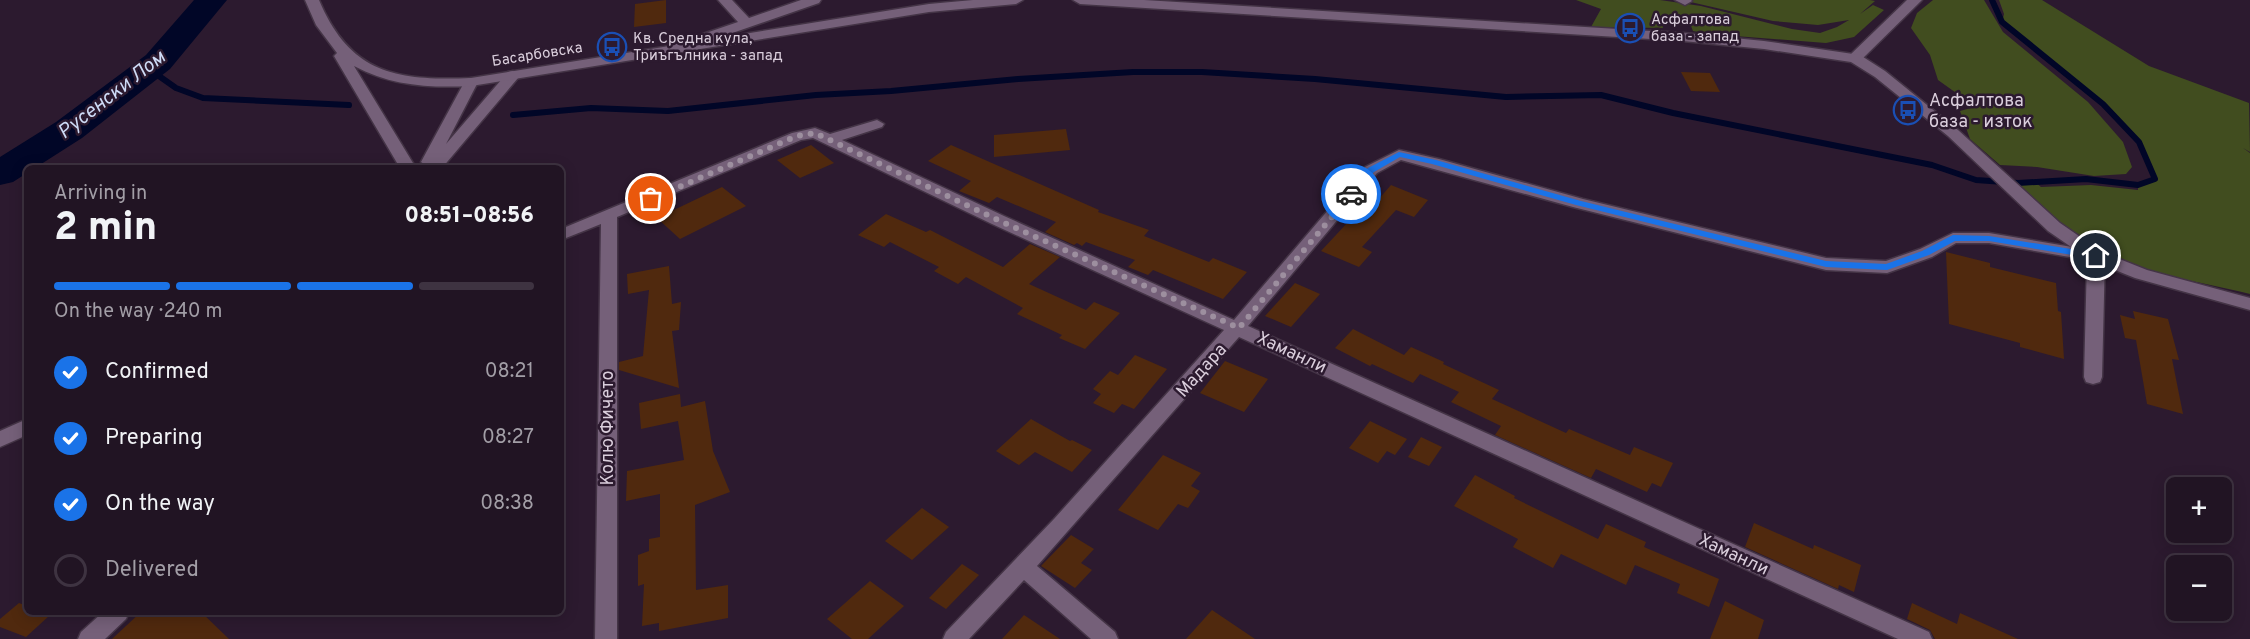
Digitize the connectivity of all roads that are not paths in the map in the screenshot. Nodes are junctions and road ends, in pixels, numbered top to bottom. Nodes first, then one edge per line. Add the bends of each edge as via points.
1 (312, 0) edge
2 (725, 0) edge
3 (814, 0) edge
4 (1016, 0) edge
5 (1080, 0) edge
6 (1914, 0) edge
7 (746, 22) junction
8 (332, 42) junction
9 (670, 50) junction
10 (1856, 58) junction
11 (513, 75) junction
12 (471, 81) junction
13 (877, 124) dead end
14 (831, 139) junction
15 (406, 165) edge
16 (428, 165) edge
17 (437, 165) edge
18 (609, 217) junction
19 (564, 234) edge
20 (2096, 256) junction
21 (2250, 304) edge
22 (1239, 328) junction
23 (2093, 377) dead end
24 (24, 428) edge
25 (0, 440) edge
26 (1024, 567) junction
27 (115, 615) edge
28 (89, 639) edge
29 (606, 639) edge
30 (954, 639) edge
31 (1107, 639) edge
32 (1921, 639) edge

1 - 8 street, Басарбовска via 317,18
2 - 7 street
3 - 7 street
4 - 9 street, Басарбовска via 929,8
5 - 10 street via 1683,38
6 - 10 street
7 - 9 street
8 - 12 street, Басарбовска via 362,66 396,78 426,83
8 - 15 street
9 - 11 street, Басарбовска
10 - 20 street via 1953,133 2055,227
11 - 12 street, Басарбовска
11 - 17 street
12 - 16 street
13 - 14 street
14 - 18 street, Хаманли via 815,133 797,136
14 - 22 street, Хаманли via 998,220
18 - 19 street, Хаманли
18 - 29 street, Колю Фичето
20 - 21 street via 2141,274
20 - 22 street, Мадара via 1989,238 1953,238 1887,267 1826,264 1399,155 1371,170
20 - 23 street
22 - 26 street, Мадара
22 - 32 street, Хаманли
24 - 25 street
26 - 30 street, Мадара
26 - 31 street
27 - 28 street

